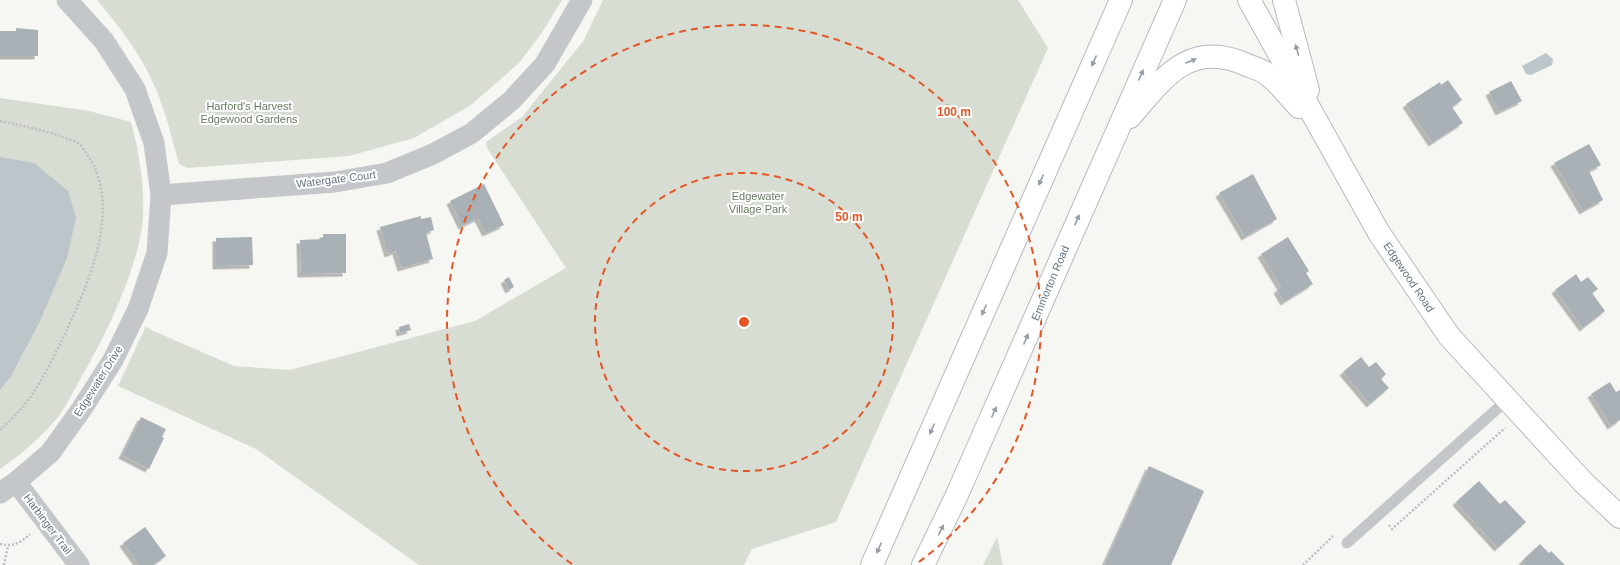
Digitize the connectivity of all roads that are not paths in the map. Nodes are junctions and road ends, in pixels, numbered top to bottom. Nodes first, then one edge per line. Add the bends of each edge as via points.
1 (67, 0) edge
2 (582, 0) edge
3 (1114, 0) edge
4 (1121, 0) edge
5 (1175, 0) edge
6 (1249, 0) edge
7 (1284, 0) edge
8 (1105, 36) junction
9 (1319, 128) junction
10 (1114, 136) junction
11 (161, 195) junction
12 (1508, 400) junction
13 (8, 488) edge
14 (1620, 517) edge
15 (1347, 543) dead end
16 (79, 565) edge
17 (872, 565) edge
18 (924, 565) edge

1 - 11 street, Edgewater Drive via 104,41 135,89 154,143
2 - 11 street, Watergate Court via 545,64 512,100 472,133 433,154 388,173 335,182
3 - 8 main road
4 - 8 main road
10 -> 5 main road, Emmorton Road
6 - 9 main road, Edgewood Road
9 -> 7 main road
8 -> 17 main road
10 -> 9 main road via 1159,83 1190,60 1205,56 1226,56 1264,72
9 - 12 main road, Edgewood Road via 1379,233 1445,332
18 -> 10 main road, Emmorton Road via 963,483
11 - 13 street, Edgewater Drive via 157,253 138,309 113,360 50,453
12 - 14 main road, Edgewood Road via 1584,483
12 - 15 lane
13 - 16 street, Harbinger Trail

